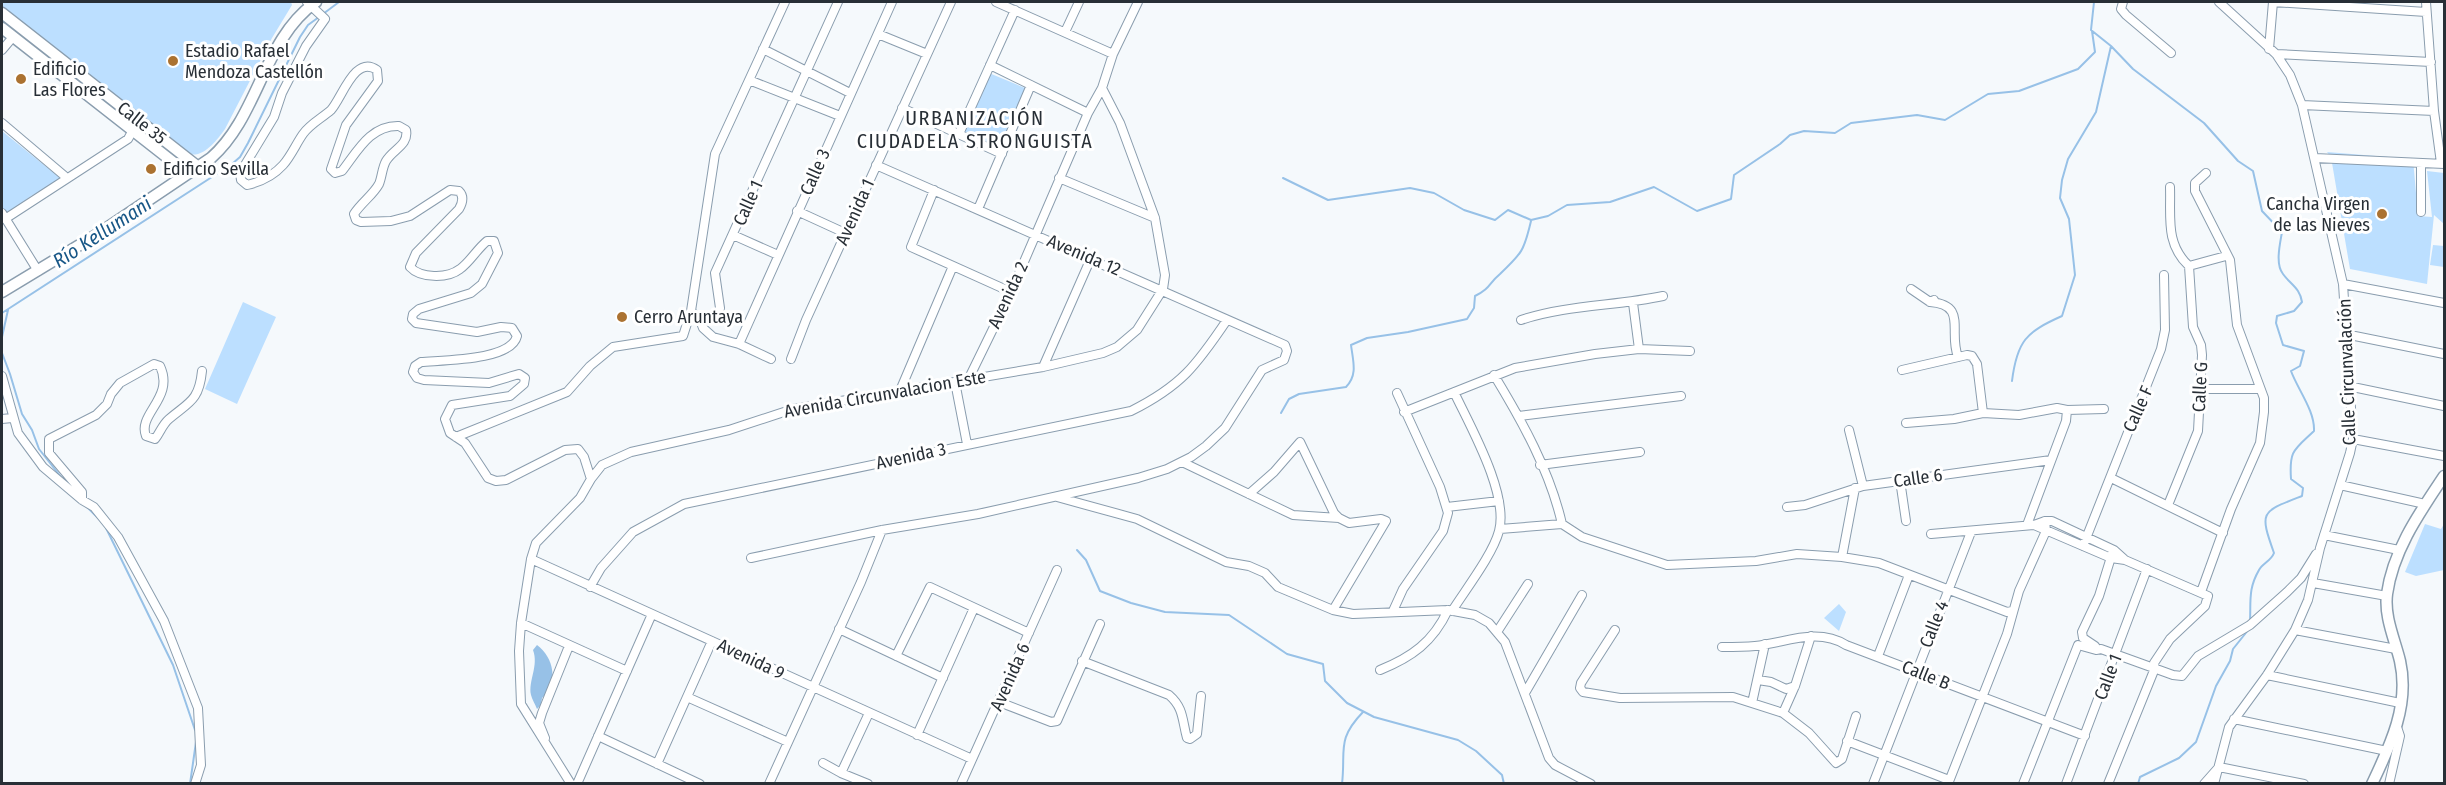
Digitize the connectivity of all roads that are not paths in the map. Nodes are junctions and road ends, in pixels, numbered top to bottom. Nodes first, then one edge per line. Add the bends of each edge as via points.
1 (785, 2) edge
2 (838, 2) edge
3 (892, 2) edge
4 (951, 2) edge
5 (996, 2) edge
6 (1079, 2) edge
7 (1138, 2) edge
8 (2123, 2) edge
9 (2273, 2) edge
10 (2426, 2) edge
11 (2222, 3) edge
12 (313, 4) edge
13 (1012, 6) edge
14 (2426, 12) junction
15 (2, 13) edge
16 (2, 28) edge
17 (16, 32) junction
18 (1065, 32) junction
19 (878, 33) junction
20 (763, 49) junction
21 (2, 50) edge
22 (2171, 52) dead end
23 (2273, 52) junction
24 (927, 54) junction
25 (1113, 54) junction
26 (61, 60) junction
27 (2431, 62) junction
28 (990, 66) junction
29 (54, 70) junction
30 (808, 70) junction
31 (749, 80) junction
32 (1031, 86) junction
33 (88, 88) junction
34 (1102, 88) junction
35 (850, 93) junction
36 (794, 100) junction
37 (2302, 105) junction
38 (902, 108) junction
39 (2434, 111) junction
40 (1088, 113) junction
41 (840, 116) junction
42 (2, 123) edge
43 (136, 125) junction
44 (959, 134) junction
45 (1002, 154) junction
46 (2315, 158) junction
47 (2421, 163) junction
48 (2443, 163) edge
49 (876, 165) junction
50 (197, 166) junction
51 (187, 173) junction
52 (2206, 173) dead end
53 (67, 178) junction
54 (1059, 178) junction
55 (2170, 187) dead end
56 (934, 189) junction
57 (978, 208) junction
58 (797, 211) junction
59 (2421, 212) dead end
60 (3, 216) edge
61 (1155, 218) junction
62 (846, 233) junction
63 (1035, 234) junction
64 (733, 236) junction
65 (778, 255) junction
66 (2226, 255) junction
67 (1091, 258) junction
68 (2189, 266) junction
69 (953, 267) junction
70 (38, 271) junction
71 (2164, 275) dead end
72 (2343, 284) junction
73 (1163, 289) junction
74 (1911, 289) dead end
75 (2, 292) edge
76 (1011, 292) junction
77 (1663, 296) dead end
78 (1940, 297) dead end
79 (1930, 302) junction
80 (1633, 303) junction
81 (2445, 303) edge
82 (720, 308) dead end
83 (690, 311) junction
84 (1227, 320) junction
85 (1521, 320) dead end
86 (2345, 334) junction
87 (739, 344) junction
88 (1639, 349) junction
89 (1689, 351) dead end
90 (2445, 354) edge
91 (1958, 357) junction
92 (771, 359) dead end
93 (791, 359) dead end
94 (1043, 366) junction
95 (1902, 370) dead end
96 (202, 371) dead end
97 (1494, 375) junction
98 (2, 376) edge
99 (969, 378) junction
100 (955, 382) junction
101 (2348, 386) junction
102 (2200, 389) junction
103 (2260, 389) junction
104 (1454, 392) junction
105 (899, 393) junction
106 (1397, 393) dead end
107 (1681, 396) dead end
108 (2445, 406) edge
109 (2104, 409) dead end
110 (2067, 410) junction
111 (1404, 412) junction
112 (1983, 413) junction
113 (1519, 416) junction
114 (12, 418) junction
115 (2, 419) edge
116 (1906, 423) dead end
117 (1850, 430) dead end
118 (456, 437) junction
119 (2352, 439) junction
120 (967, 444) junction
121 (1640, 453) dead end
122 (2445, 456) edge
123 (2051, 460) junction
124 (1182, 462) junction
125 (1540, 465) junction
126 (2445, 476) edge
127 (2111, 478) junction
128 (591, 479) junction
129 (1900, 480) junction
130 (2340, 485) junction
131 (1859, 487) junction
132 (1249, 494) junction
133 (1055, 496) junction
134 (82, 500) junction
135 (1498, 501) junction
136 (2425, 504) junction
137 (2168, 505) junction
138 (1447, 507) junction
139 (1787, 507) dead end
140 (1339, 518) junction
141 (1906, 521) dead end
142 (2046, 521) junction
143 (1562, 524) junction
144 (2030, 525) junction
145 (882, 530) junction
146 (1500, 530) junction
147 (1971, 531) junction
148 (2046, 531) junction
149 (2223, 533) junction
150 (1931, 534) dead end
151 (2325, 535) junction
152 (2087, 537) junction
153 (2083, 546) junction
154 (2320, 548) junction
155 (2399, 550) junction
156 (2112, 554) junction
157 (1842, 556) junction
158 (751, 558) dead end
159 (531, 559) junction
160 (2148, 569) junction
161 (1057, 570) dead end
162 (1909, 575) junction
163 (2313, 583) junction
164 (1528, 584) dead end
165 (590, 587) junction
166 (1948, 588) junction
167 (2201, 592) junction
168 (1582, 594) dead end
169 (2387, 596) junction
170 (974, 608) junction
171 (1333, 610) junction
172 (1393, 611) junction
173 (1450, 611) junction
174 (2012, 612) junction
175 (652, 614) junction
176 (520, 623) junction
177 (1100, 624) dead end
178 (839, 629) junction
179 (1615, 630) dead end
180 (2295, 630) junction
181 (1497, 632) junction
182 (1029, 633) junction
183 (1811, 636) junction
184 (712, 641) junction
185 (1765, 644) junction
186 (569, 646) junction
187 (1722, 647) dead end
188 (2101, 649) junction
189 (2396, 649) junction
190 (2116, 654) junction
191 (896, 656) junction
192 (1878, 656) junction
193 (1082, 662) junction
194 (2155, 668) junction
195 (1380, 670) dead end
196 (627, 671) junction
197 (1915, 672) junction
198 (2267, 675) junction
199 (943, 678) junction
200 (1758, 680) junction
201 (1794, 686) junction
202 (813, 688) junction
203 (1525, 693) junction
204 (1201, 696) dead end
205 (687, 697) junction
206 (1983, 697) junction
207 (999, 702) junction
208 (1752, 703) junction
209 (2400, 703) junction
210 (869, 713) junction
211 (1783, 713) junction
212 (1856, 716) dead end
213 (2234, 719) junction
214 (2048, 722) junction
215 (2397, 727) junction
216 (917, 735) junction
217 (598, 736) junction
218 (2085, 736) junction
219 (1847, 741) junction
220 (788, 742) junction
221 (2387, 751) junction
222 (550, 752) junction
223 (1884, 755) junction
224 (972, 759) junction
225 (823, 763) dead end
226 (657, 764) junction
227 (2219, 767) junction
228 (841, 773) junction
229 (1949, 782) edge
230 (195, 783) edge
231 (571, 783) edge
232 (577, 783) edge
233 (700, 783) edge
234 (769, 783) edge
235 (868, 783) edge
236 (962, 783) edge
237 (1591, 783) edge
238 (1873, 783) edge
239 (2023, 783) edge
240 (2066, 783) edge
241 (2108, 783) edge
242 (2204, 783) edge
243 (2214, 783) edge
244 (2304, 783) edge
245 (2372, 783) edge
246 (2389, 783) edge

1 - 20 street
2 - 30 street, Calle 1
3 - 19 street, Calle 3
4 - 24 street, Avenida 1
5 - 13 street
6 - 18 street
7 - 25 street, Avenida 2
8 - 22 street via 2121,9 2126,15
9 - 14 street
9 - 23 street
10 - 14 street
11 - 23 street, Calle Circunvalación
12 - 50 street via 290,24 224,147
12 - 118 street via 325,19 306,46 274,117 240,173 241,180 247,185 258,183 281,167 304,133 332,109 358,71 367,66 377,70 378,81 346,125 331,170 342,171 358,147 378,130 399,126 407,135 386,162 380,182 354,213 356,220 391,221 410,216 450,190 459,190 463,202 459,209 416,253 410,267 426,276 450,274 459,270 487,241 494,240 498,253 482,284 471,293 419,309 412,319 416,323 477,332 512,328 517,336 516,342 505,350 415,366 413,372 424,380 489,383 519,374 525,378 524,384 510,396 452,405 445,419 450,433
13 - 18 street
13 - 28 street
14 - 27 street
15 - 17 street, Calle 35
16 - 17 street, Calle 35
17 - 21 street
17 - 26 street, Calle 35
17 - 29 street, Calle 35
18 - 25 street
19 - 24 street
19 - 35 street, Calle 3
20 - 30 street
20 - 31 street
23 - 27 street
23 - 37 street, Calle Circunvalación via 2290,75
24 - 38 street, Avenida 1
25 - 34 street, Avenida 2
26 - 29 street
26 - 33 street, Calle 35
27 - 39 street
28 - 32 street
28 - 44 street
29 - 33 street, Calle 35
30 - 35 street
30 - 36 street, Calle 1
31 - 36 street
31 - 83 street via 715,154
32 - 40 street
32 - 45 street
33 - 43 street, Calle 35
34 - 40 street, Avenida 2
34 - 61 street via 1120,123
35 - 41 street, Calle 3
36 - 41 street
36 - 64 street, Calle 1
37 - 39 street
37 - 46 street, Calle Circunvalación
38 - 44 street
38 - 49 street, Avenida 1
39 - 48 street
40 - 54 street, Avenida 2
41 - 58 street, Calle 3
42 - 53 street
43 - 50 street, Calle 35
43 - 51 street, Calle 35
43 - 53 street via 128,139
44 - 45 street
45 - 57 street
46 - 47 street
46 - 72 street, Calle Circunvalación
47 - 48 street
47 - 59 street
49 - 56 street, Avenida 12
49 - 62 street, Avenida 1
50 - 51 street
51 - 70 street
52 - 66 street via 2195,183 2195,191
53 - 60 street
54 - 61 street
54 - 63 street, Avenida 2
55 - 68 street via 2172,242
56 - 57 street, Avenida 12
56 - 69 street via 911,247
57 - 63 street, Avenida 12
58 - 62 street
58 - 65 street, Calle 3
60 - 70 street
61 - 73 street via 1165,275
62 - 93 street, Avenida 1
63 - 67 street, Avenida 12
63 - 76 street, Avenida 2
64 - 65 street
64 - 82 street, Calle 1 via 714,273
65 - 87 street, Calle 3
66 - 68 street
66 - 103 street via 2230,260 2237,325
67 - 73 street, Avenida 12
67 - 94 street
68 - 102 street, Calle G via 2193,327 2202,355
69 - 76 street
69 - 105 street
70 - 75 street
71 - 127 street, Calle F via 2165,330 2161,350
72 - 81 street
72 - 86 street, Calle Circunvalación
73 - 84 street, Avenida 12
73 - 94 street, Avenida Circunvalacion Este via 1137,330 1117,347
74 - 79 street
76 - 99 street, Avenida 2
77 - 80 street
78 - 79 street
79 - 91 street via 1951,308
80 - 85 street via 1541,313
80 - 88 street
83 - 87 street via 713,337
83 - 118 street via 683,336 613,347 567,392
84 - 120 street, Avenida 3 via 1183,378 1161,396 1131,411
84 - 124 street, Avenida 12 via 1285,345 1287,351 1284,360 1262,370 1225,428
86 - 90 street
86 - 101 street, Calle Circunvalación
87 - 92 street
88 - 89 street
88 - 97 street via 1515,368
91 - 95 street
91 - 112 street via 1970,355 1976,359
94 - 99 street, Avenida Circunvalacion Este
96 - 134 street via 201,387 192,402 169,420 155,439 146,436 144,430 162,396 163,373 154,364 120,383 96,415 49,439 49,453 82,492
97 - 104 street
97 - 113 street
98 - 114 street
99 - 100 street, Avenida Circunvalacion Este
100 - 105 street, Avenida Circunvalacion Este
100 - 120 street
101 - 108 street
101 - 119 street, Calle Circunvalación
102 - 103 street
102 - 137 street, Calle G via 2198,431
103 - 149 street via 2264,398 2260,443
104 - 111 street
104 - 135 street via 1498,488
105 - 128 street, Avenida Circunvalacion Este via 793,409 650,447 602,465
106 - 111 street
107 - 113 street
109 - 110 street
110 - 112 street via 2057,408 2010,416
110 - 123 street
111 - 138 street
112 - 116 street
113 - 125 street
114 - 115 street
114 - 134 street via 31,453
117 - 131 street
118 - 128 street via 465,443 488,478 496,481 506,480 566,450 578,449
119 - 122 street
119 - 130 street, Calle Circunvalación
120 - 165 street, Avenida 3 via 684,504 633,532 601,568
121 - 125 street
123 - 129 street, Calle 6
123 - 144 street
124 - 132 street
124 - 133 street via 1138,478
125 - 143 street via 1556,498
126 - 136 street
127 - 137 street
127 - 152 street, Calle F
128 - 159 street, Avenida Circunvalacion Este via 580,498 536,543
129 - 131 street, Calle 6
129 - 141 street
130 - 136 street
130 - 151 street, Calle Circunvalación
131 - 139 street, Calle 6
131 - 157 street
132 - 140 street via 1293,515
132 - 140 street via 1300,442
133 - 145 street
133 - 171 street via 1137,519 1226,562 1265,573 1278,587
134 - 230 street via 94,507 118,537 164,621 184,671 198,708 201,765
135 - 138 street
135 - 146 street
136 - 155 street
137 - 149 street
138 - 172 street via 1443,531 1396,599
140 - 171 street via 1349,523 1381,519 1386,524
142 - 144 street
142 - 148 street
142 - 152 street
143 - 146 street
143 - 157 street via 1582,537 1667,565 1756,561 1797,554
144 - 147 street
144 - 148 street
145 - 158 street
145 - 178 street
146 - 173 street
147 - 150 street
147 - 166 street, Calle 4
148 - 153 street
148 - 174 street
149 - 167 street
151 - 154 street, Calle Circunvalación
151 - 155 street
152 - 153 street, Calle F
152 - 156 street
153 - 156 street
154 - 163 street, Calle Circunvalación
154 - 194 street via 2287,592 2250,625 2198,656 2182,676
155 - 169 street
156 - 160 street
156 - 188 street via 2082,632 2086,640
157 - 162 street via 1879,563
159 - 165 street, Avenida 9
159 - 176 street, Avenida Circunvalacion Este
160 - 167 street
160 - 190 street, Calle 1
161 - 182 street, Avenida 6
162 - 166 street
162 - 192 street
163 - 169 street
163 - 180 street, Calle Circunvalación
164 - 181 street
165 - 175 street, Avenida 9
166 - 174 street
166 - 197 street, Calle 4
167 - 194 street via 2208,596 2205,606 2166,645 2154,663
168 - 203 street
169 - 189 street
170 - 182 street
170 - 191 street via 930,587
170 - 199 street
171 - 172 street via 1353,614
172 - 173 street
173 - 181 street via 1475,615
173 - 195 street via 1422,648
174 - 206 street
175 - 184 street, Avenida 9
175 - 196 street
176 - 186 street
176 - 222 street, Avenida Circunvalacion Este via 521,704
177 - 193 street
178 - 191 street
178 - 202 street
179 - 208 street via 1581,683 1583,692 1620,698 1733,697
180 - 189 street
180 - 198 street, Calle Circunvalación
181 - 203 street via 1505,642
182 - 207 street, Avenida 6
183 - 185 street, Calle B
183 - 192 street, Calle B via 1837,639
183 - 201 street
184 - 202 street, Avenida 9
184 - 205 street
185 - 187 street, Calle B
185 - 200 street
186 - 196 street
186 - 222 street via 539,723
188 - 190 street
188 - 214 street via 2078,645
189 - 209 street via 2402,676
190 - 194 street
190 - 218 street, Calle 1
191 - 199 street
192 - 197 street, Calle B
193 - 204 street via 1168,695 1182,712 1190,739 1197,734
193 - 207 street via 1057,721
194 - 241 street
196 - 217 street
197 - 206 street, Calle B
197 - 223 street, Calle 4
198 - 209 street
198 - 213 street, Calle Circunvalación
199 - 216 street
200 - 201 street via 1786,689
200 - 208 street
201 - 211 street
202 - 210 street, Avenida 9
202 - 220 street
203 - 237 street via 1549,758
205 - 220 street
205 - 226 street
206 - 214 street, Calle B
206 - 229 street
207 - 224 street, Avenida 6
208 - 211 street
209 - 215 street
210 - 216 street, Avenida 9
210 - 228 street
211 - 219 street via 1809,733 1834,762 1840,760
212 - 219 street
213 - 221 street
213 - 227 street, Calle Circunvalación
214 - 218 street, Calle B
214 - 239 street
215 - 221 street
215 - 246 street via 2400,736
216 - 224 street, Avenida 9
217 - 226 street
217 - 232 street
218 - 240 street, Calle 1
219 - 223 street
220 - 234 street
221 - 245 street
222 - 231 street
223 - 229 street
223 - 238 street, Calle 4
224 - 236 street, Avenida 6
225 - 228 street
226 - 233 street
227 - 242 street
227 - 243 street, Calle Circunvalación
227 - 244 street
228 - 235 street

